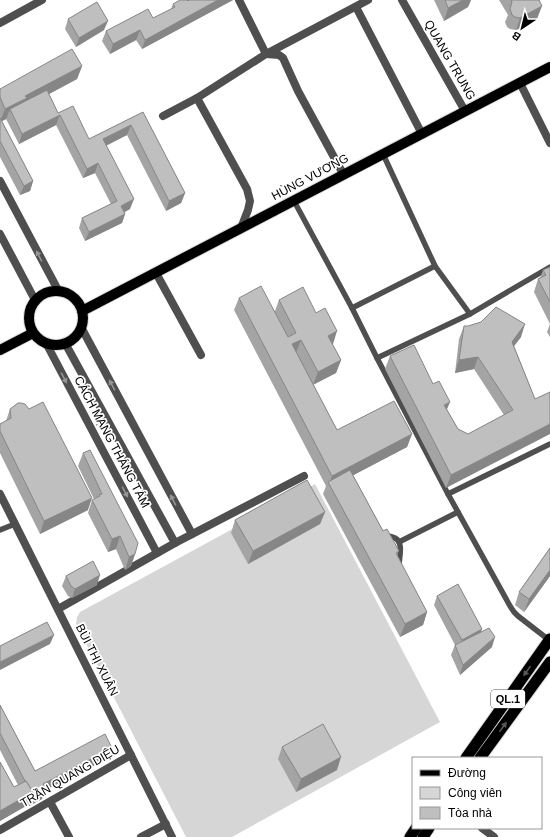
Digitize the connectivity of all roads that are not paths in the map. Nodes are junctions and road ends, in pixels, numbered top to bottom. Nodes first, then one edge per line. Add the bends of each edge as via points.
1 (42, 0) edge
2 (239, 0) edge
3 (368, 0) edge
4 (402, 0) edge
5 (356, 7) junction
6 (0, 23) edge
7 (266, 54) junction
8 (550, 67) edge
9 (520, 82) junction
10 (197, 98) junction
11 (465, 111) junction
12 (163, 116) dead end
13 (422, 134) junction
14 (550, 143) edge
15 (383, 154) junction
16 (342, 175) junction
17 (0, 181) edge
18 (294, 201) junction
19 (241, 228) junction
20 (0, 234) edge
21 (435, 266) junction
22 (550, 267) edge
23 (156, 273) junction
24 (58, 290) junction
25 (35, 300) junction
26 (352, 308) junction
27 (82, 311) junction
28 (470, 314) junction
29 (81, 327) junction
30 (33, 333) junction
31 (46, 343) junction
32 (65, 343) junction
33 (0, 350) edge
34 (201, 355) dead end
35 (377, 358) junction
36 (550, 444) edge
37 (304, 476) dead end
38 (0, 494) edge
39 (448, 494) junction
40 (458, 512) junction
41 (15, 524) junction
42 (0, 530) edge
43 (381, 533) edge
44 (192, 534) junction
45 (399, 542) junction
46 (175, 543) junction
47 (157, 553) junction
48 (403, 575) edge
49 (58, 609) junction
50 (550, 639) edge
51 (550, 662) edge
52 (131, 755) junction
53 (467, 757) edge
54 (481, 757) edge
55 (50, 802) junction
56 (166, 824) junction
57 (483, 829) edge
58 (0, 830) edge
59 (69, 837) edge
60 (141, 837) edge
61 (172, 837) edge
62 (494, 837) edge

1 - 6 street
2 - 7 street
3 - 5 street
4 - 11 street, QUANG TRUNG
5 - 7 street
5 - 13 street
7 - 10 street
7 - 16 street via 279,55 283,58
8 - 9 main road, HÙNG VƯƠNG
9 - 11 main road, HÙNG VƯƠNG
9 - 14 street
10 - 12 street
10 - 19 street via 247,189 250,201
11 - 13 main road, HÙNG VƯƠNG
13 - 15 main road, HÙNG VƯƠNG
15 - 16 main road, HÙNG VƯƠNG
15 - 21 lane
16 - 18 main road, HÙNG VƯƠNG
24 -> 17 street
18 - 19 main road, HÙNG VƯƠNG
18 - 26 lane
19 - 23 main road, HÙNG VƯƠNG
20 - 25 street
21 - 26 lane
21 - 28 lane
22 - 28 lane
23 - 27 main road, HÙNG VƯƠNG
23 - 34 street
24 - 25 main road via 45,292
24 - 27 main road via 69,294 77,301
25 - 30 main road via 29,310 29,322
26 - 35 lane
27 - 29 main road
28 - 35 lane
29 - 32 main road via 72,339
44 -> 29 street
30 - 31 main road
30 - 33 main road
31 - 32 main road
31 -> 47 street, CÁCH MẠNG THÁNG TÁM
32 - 46 street, CÁCH MẠNG THÁNG TÁM
35 - 39 lane
36 - 39 lane
37 - 44 street
38 - 41 street, BÙI THỊ XUÂN
39 - 40 lane
40 - 45 lane
40 - 50 lane via 514,612
41 - 42 lane
41 - 49 street, BÙI THỊ XUÂN
43 - 45 lane
44 - 46 street
45 - 48 lane via 399,568
46 - 47 street
47 - 49 street
49 - 52 street, BÙI THỊ XUÂN
50 -> 53 highway, QL.1
54 -> 51 highway, QL.1
52 - 55 street, TRẦN QUANG DIỆU
52 - 56 street, BÙI THỊ XUÂN
55 - 58 street, TRẦN QUANG DIỆU
55 - 59 street
56 - 60 street
56 - 61 street, BÙI THỊ XUÂN
57 - 62 street

